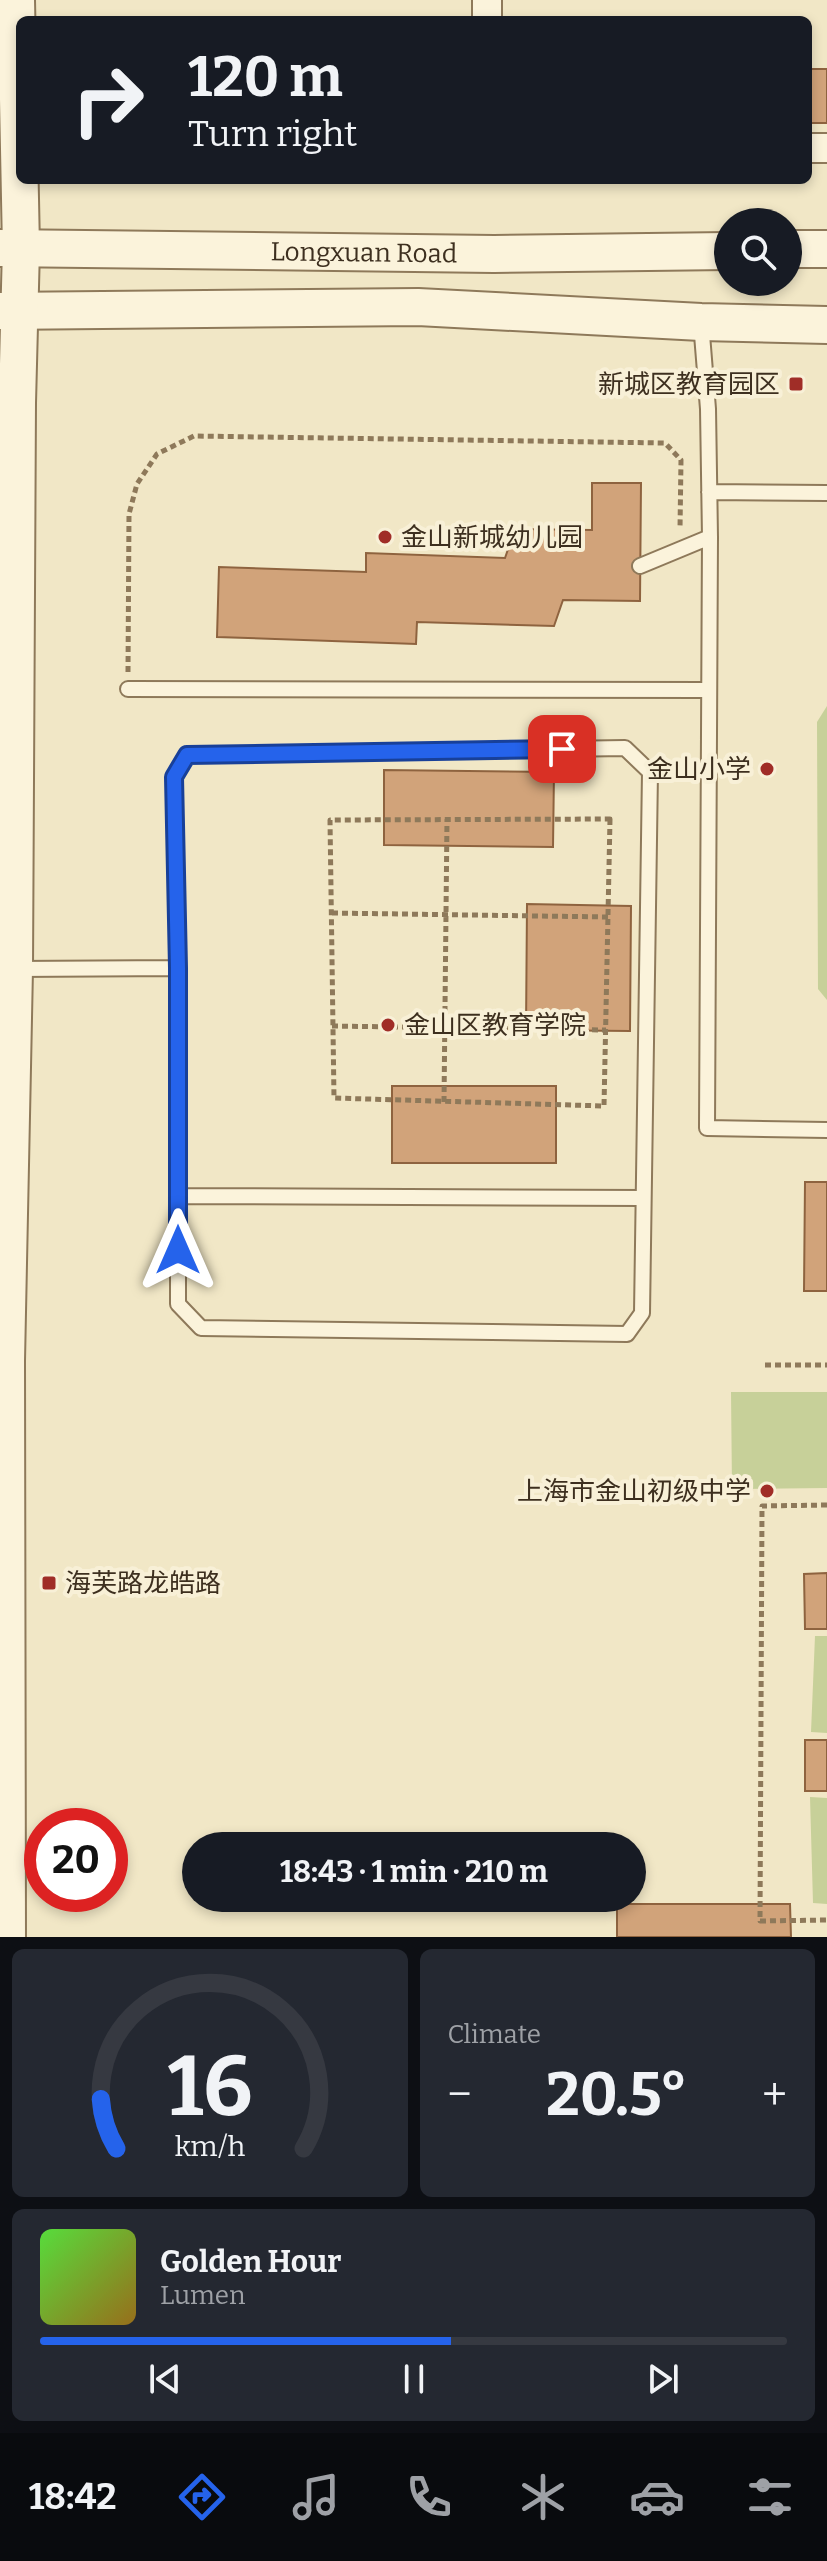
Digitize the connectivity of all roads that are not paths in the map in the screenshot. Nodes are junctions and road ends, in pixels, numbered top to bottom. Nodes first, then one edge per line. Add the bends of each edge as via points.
1 (16, 0) edge
2 (11, 248) edge
3 (802, 249) edge
4 (827, 249) edge
5 (714, 251) edge
6 (10, 311) edge
7 (701, 322) junction
8 (827, 325) edge
9 (709, 492) junction
10 (827, 493) edge
11 (710, 537) junction
12 (640, 566) dead end
13 (128, 689) road end
14 (709, 690) junction
15 (178, 968) junction
16 (14, 969) junction
17 (827, 1130) edge
18 (178, 1196) junction
19 (643, 1198) junction
20 (7, 1937) edge

1 - 2 street
2 - 5 street, Longxuan Road
2 - 6 street
3 - 4 street
6 - 7 street via 418,307
6 - 16 street
7 - 8 street
7 - 9 lane
9 - 10 lane
9 - 11 lane
11 - 12 lane
11 - 14 lane
13 - 14 lane
14 - 17 lane via 707,1128
15 - 16 lane
15 - 18 lane
15 - 19 lane via 174,777 187,755 625,748 650,772
16 - 20 street via 6,1376
18 - 19 lane
18 - 19 lane via 178,1304 201,1328 627,1334 642,1313

